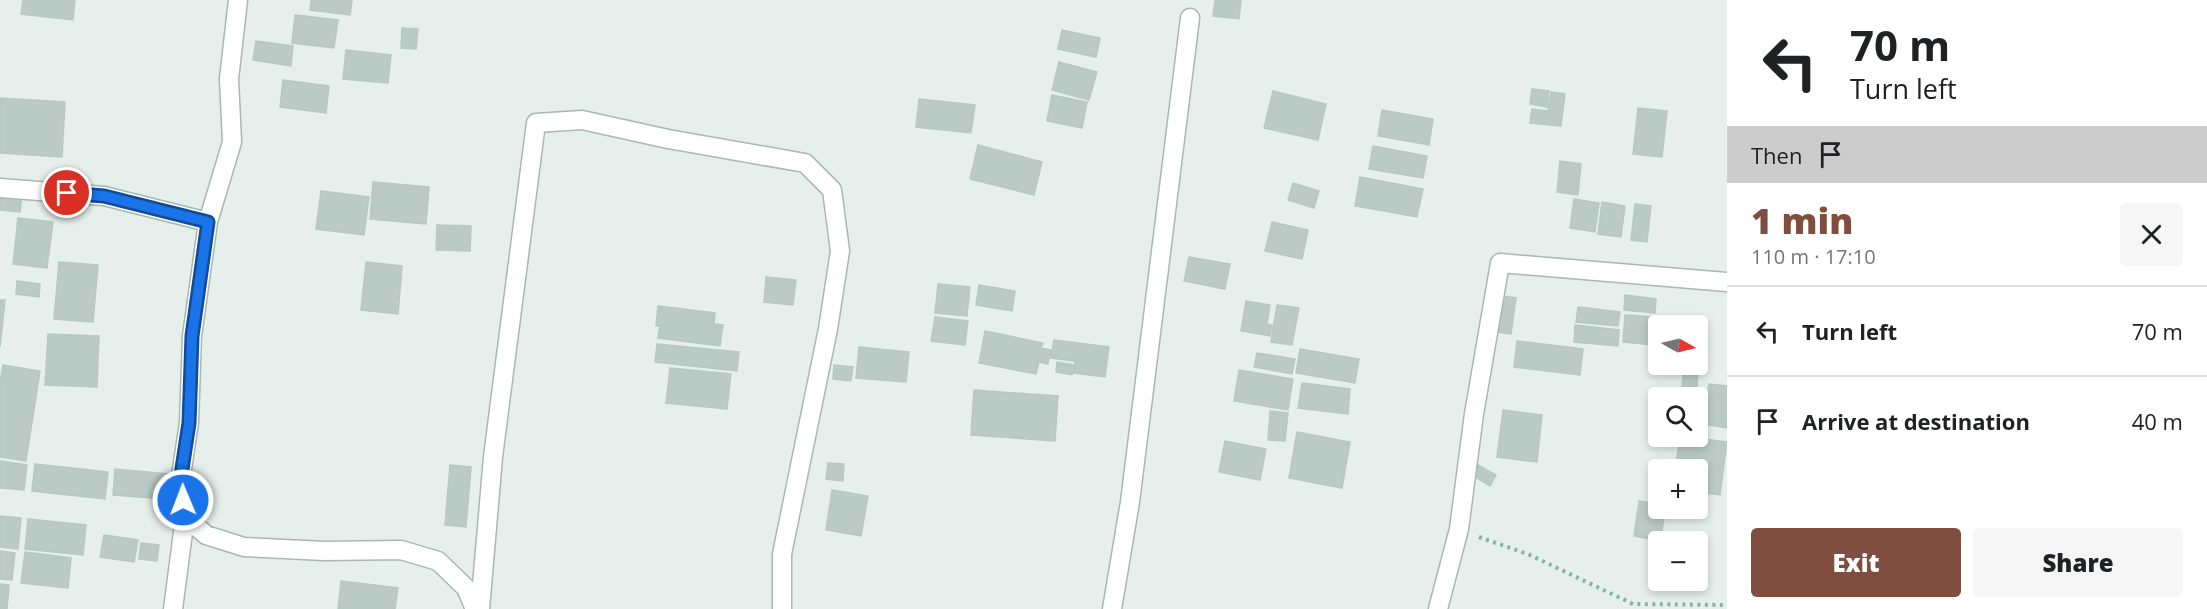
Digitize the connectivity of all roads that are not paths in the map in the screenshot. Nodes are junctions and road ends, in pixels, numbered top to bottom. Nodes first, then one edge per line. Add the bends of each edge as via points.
1 (238, 0) edge
2 (1190, 18) dead end
3 (0, 188) edge
4 (208, 222) junction
5 (1727, 282) edge
6 (185, 517) junction
7 (173, 609) edge
8 (475, 609) edge
9 (480, 609) edge
10 (782, 609) edge
11 (1112, 609) edge
12 (1438, 609) edge

1 - 4 street via 229,79 232,142
2 - 11 street via 1130,502
3 - 4 street via 104,196
4 - 6 street via 192,336 189,423 180,482
5 - 12 street via 1500,263 1459,529
6 - 7 street
6 - 8 street via 206,535 244,547 401,550 438,561 466,588
9 - 10 street via 493,458 536,123 582,120 805,163 832,190 840,251 782,554

